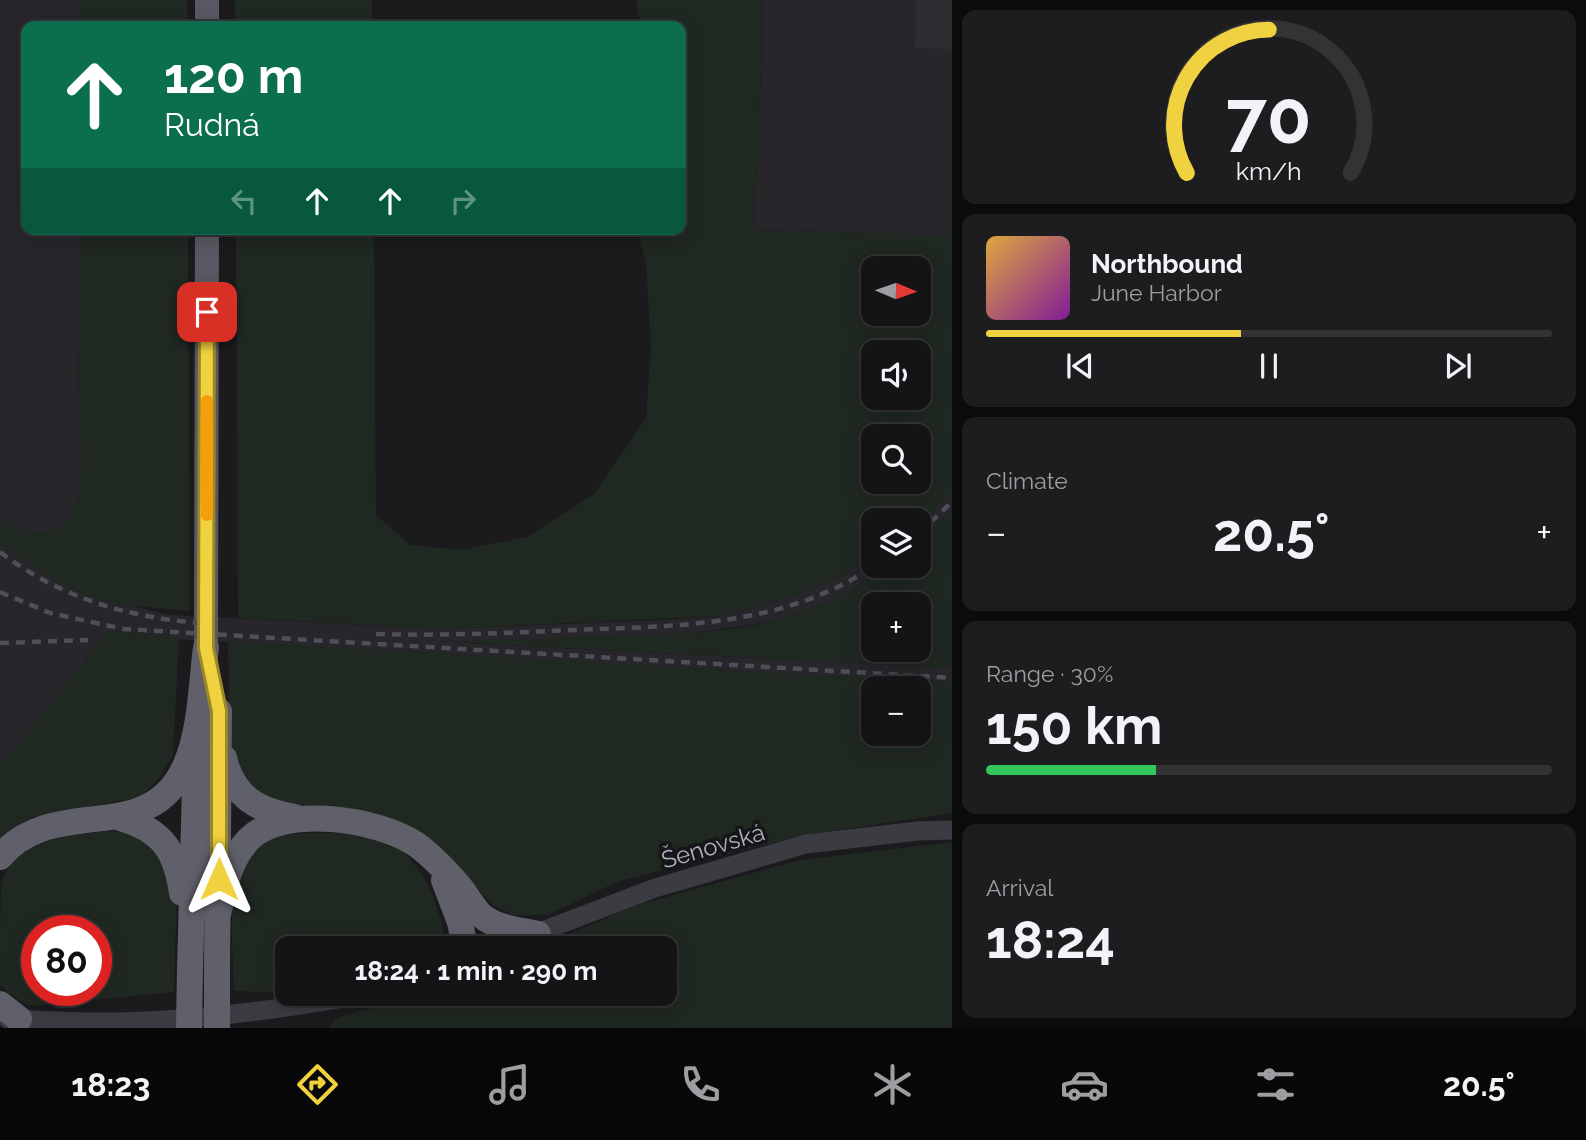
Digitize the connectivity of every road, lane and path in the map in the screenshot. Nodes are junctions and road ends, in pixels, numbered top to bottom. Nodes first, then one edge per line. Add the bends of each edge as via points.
1 (207, 0) edge
2 (207, 21) edge
3 (207, 235) edge
4 (206, 648) joint
5 (208, 712) junction
6 (120, 818) junction
7 (314, 820) junction
8 (952, 830) edge
9 (0, 857) edge
10 (436, 862) junction
11 (481, 915) junction
12 (217, 918) junction
13 (538, 934) junction
14 (463, 936) edge
15 (482, 936) edge
16 (532, 936) edge
17 (190, 966) junction
18 (301, 1006) edge
19 (6, 1014) edge
20 (189, 1028) edge
21 (217, 1028) edge

1 - 2 main road
3 - 4 main road
4 - 5 highway
5 - 6 highway via 174,786 153,804
5 - 7 highway via 230,779 243,797 266,811
5 - 12 highway
5 - 17 highway
6 - 9 highway via 42,827 9,846
6 - 17 highway via 154,833 175,858 182,895 181,948
7 - 10 highway via 375,825 416,845
7 - 12 highway via 268,827 248,841 233,860
8 - 13 street, Šenovská via 806,844 655,888
10 - 11 highway
10 - 14 highway
11 - 13 highway
11 - 15 highway
12 - 21 highway, bridge
13 - 16 street, Šenovská
17 - 20 highway, bridge
18 - 19 street via 100,1022

